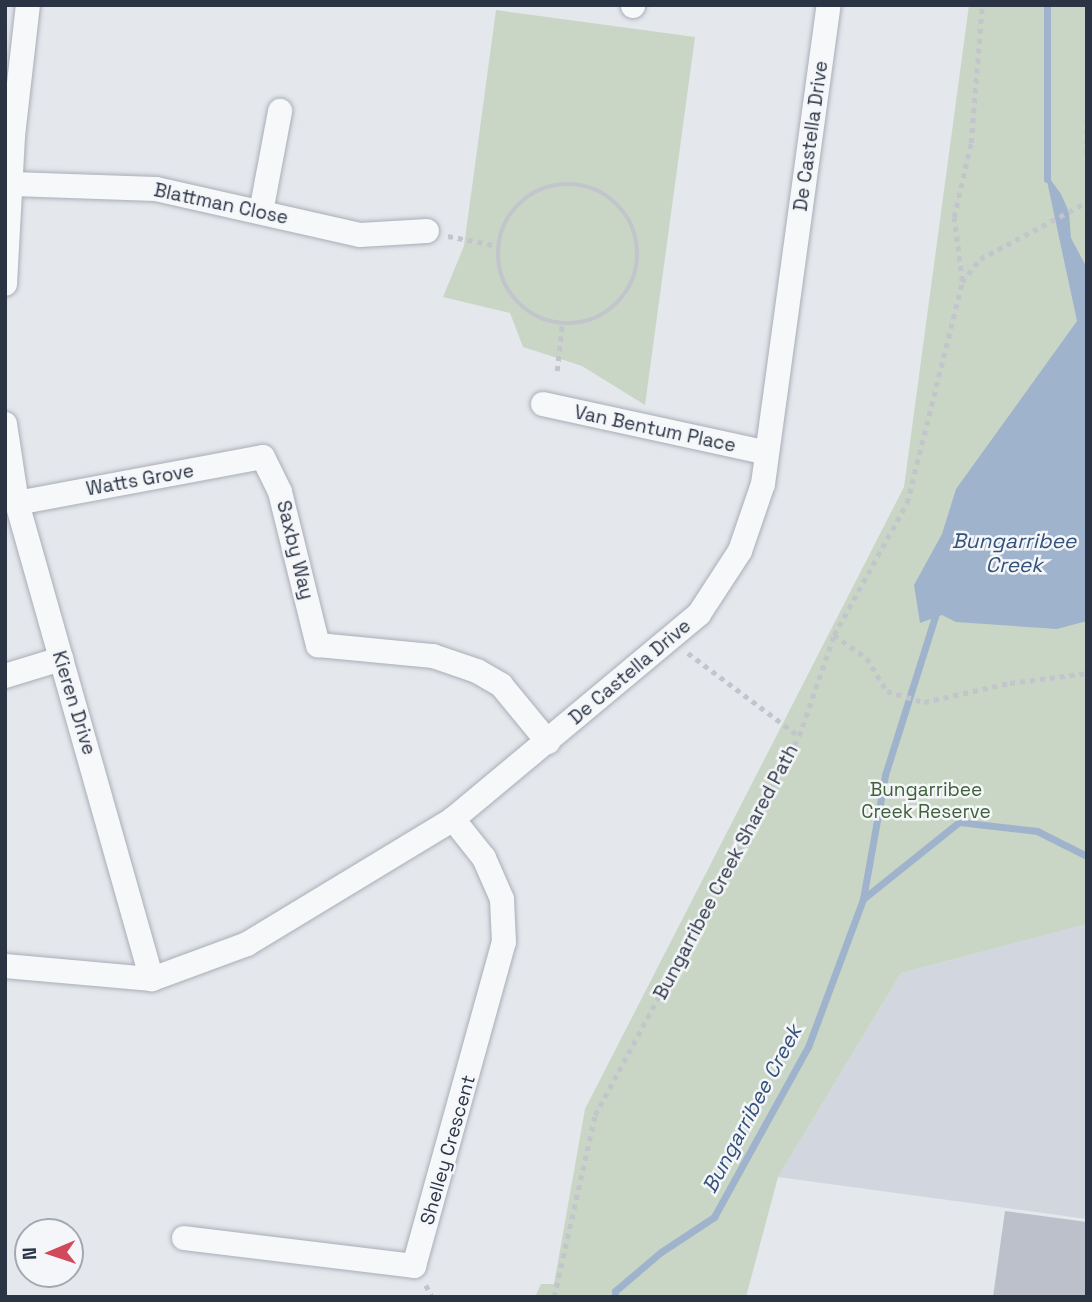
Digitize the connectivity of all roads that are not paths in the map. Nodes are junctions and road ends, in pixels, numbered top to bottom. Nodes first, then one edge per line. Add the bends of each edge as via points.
1 (28, 5) edge
2 (829, 5) edge
3 (280, 111) dead end
4 (13, 184) junction
5 (261, 212) junction
6 (427, 231) road end
7 (5, 284) edge
8 (543, 404) dead end
9 (5, 424) edge
10 (767, 453) junction
11 (263, 457) joint
12 (17, 503) junction
13 (61, 659) junction
14 (5, 676) edge
15 (548, 742) junction
16 (453, 819) junction
17 (5, 965) edge
18 (152, 979) junction
19 (184, 1238) dead end

1 - 4 street via 13,135
2 - 10 street, De Castella Drive
3 - 5 street
4 - 5 street, Blattman Close via 156,189
4 - 7 street
5 - 6 street, Blattman Close via 360,235
8 - 10 street, Van Bentum Place
9 - 12 street, Kieren Drive
10 - 15 street, De Castella Drive via 757,508 740,551 710,602 672,641
11 - 12 street, Watts Grove
11 - 15 street, Saxby Way via 281,492 318,645 433,656 477,671 501,685
12 - 13 street, Kieren Drive
13 - 14 street
13 - 18 street, Kieren Drive
15 - 16 street, De Castella Drive
16 - 18 street, De Castella Drive via 247,944
16 - 19 street, Shelley Crescent via 484,858 502,899 504,942 414,1266
17 - 18 street, De Castella Drive

